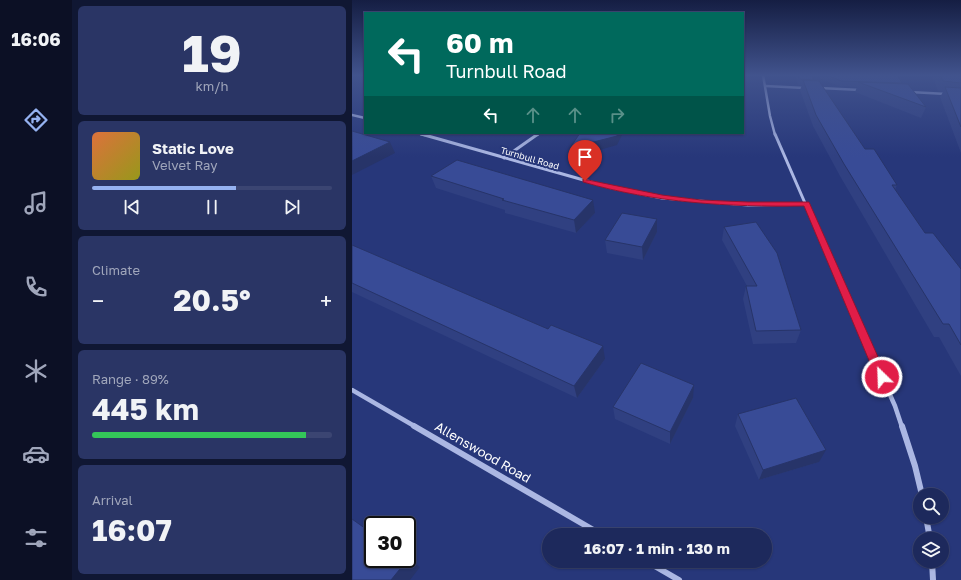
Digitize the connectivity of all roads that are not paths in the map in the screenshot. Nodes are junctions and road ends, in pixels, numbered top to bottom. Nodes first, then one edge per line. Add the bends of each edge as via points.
1 (768, 102) edge
2 (352, 115) edge
3 (364, 118) edge
4 (420, 134) edge
5 (539, 134) edge
6 (504, 158) junction
7 (806, 204) junction
8 (352, 390) edge
9 (921, 488) edge
10 (590, 528) edge
11 (658, 568) edge
12 (933, 568) edge
13 (679, 580) edge
14 (934, 580) edge

1 - 7 street via 776,137
2 - 3 street
4 - 6 street, Turnbull Road
5 - 6 street
6 - 7 street, Turnbull Road via 612,188 662,198 748,205
7 - 9 street via 894,406 916,466
8 - 10 street, Allenswood Road
11 - 13 street
12 - 14 street

